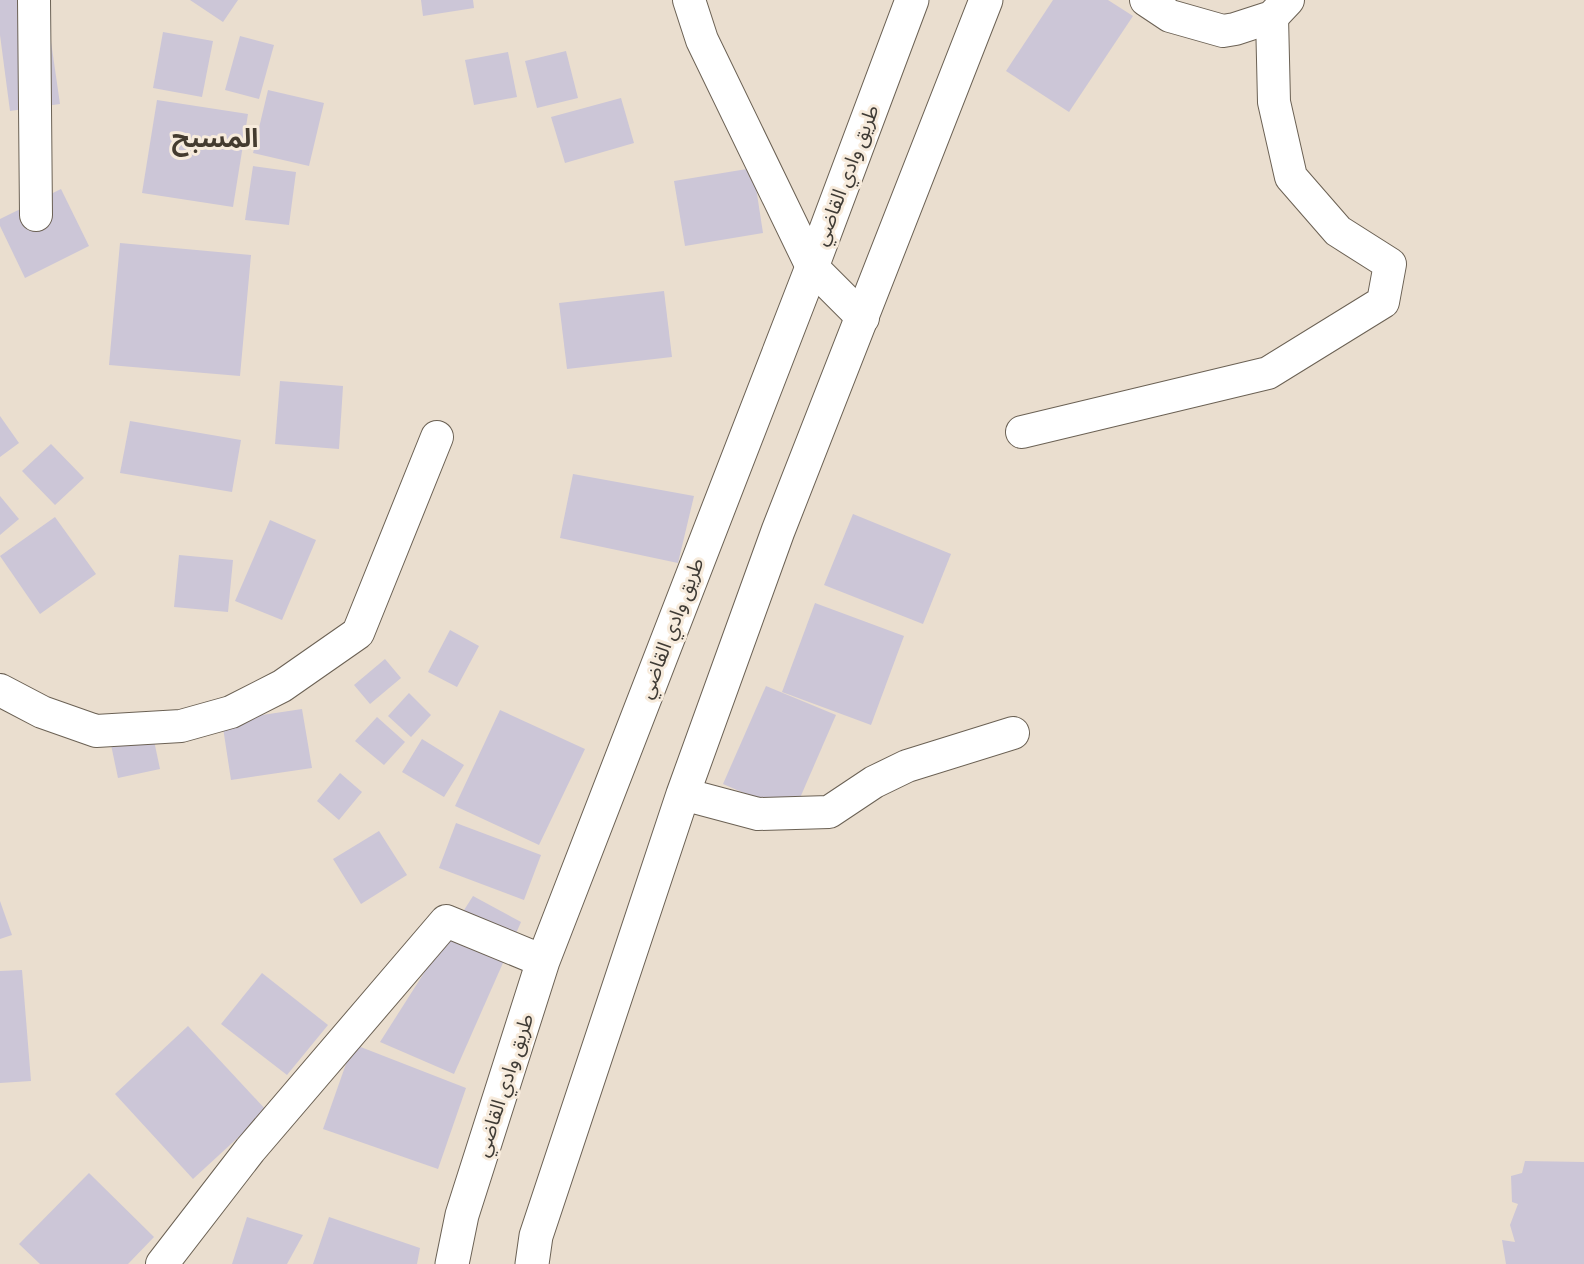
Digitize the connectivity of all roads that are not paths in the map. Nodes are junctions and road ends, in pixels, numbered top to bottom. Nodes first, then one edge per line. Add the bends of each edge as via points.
1 (33, 0) edge
2 (689, 0) edge
3 (912, 0) edge
4 (986, 0) edge
5 (1146, 0) edge
6 (1280, 8) edge
7 (36, 215) dead end
8 (812, 267) junction
9 (863, 318) junction
10 (1022, 432) dead end
11 (437, 437) dead end
12 (0, 690) edge
13 (1013, 733) dead end
14 (683, 794) junction
15 (543, 961) junction
16 (162, 1264) edge
17 (452, 1264) edge
18 (532, 1264) edge

1 - 7 street
2 - 8 street via 702,40
3 - 8 main road, طريق وادي القاضي
4 - 9 main road
5 - 6 street via 1170,16 1223,31
6 - 10 street via 1274,102 1291,177 1338,231 1390,264 1383,302 1268,373
8 - 9 street
8 - 15 main road, طريق وادي القاضي
9 - 14 main road via 778,531
11 - 12 street via 358,633 282,686 231,712 181,726 96,731 42,712
13 - 14 street via 907,766 865,787 829,812 758,814
14 - 18 main road via 536,1236
15 - 16 street via 446,921 250,1150
15 - 17 main road, طريق وادي القاضي via 462,1215

